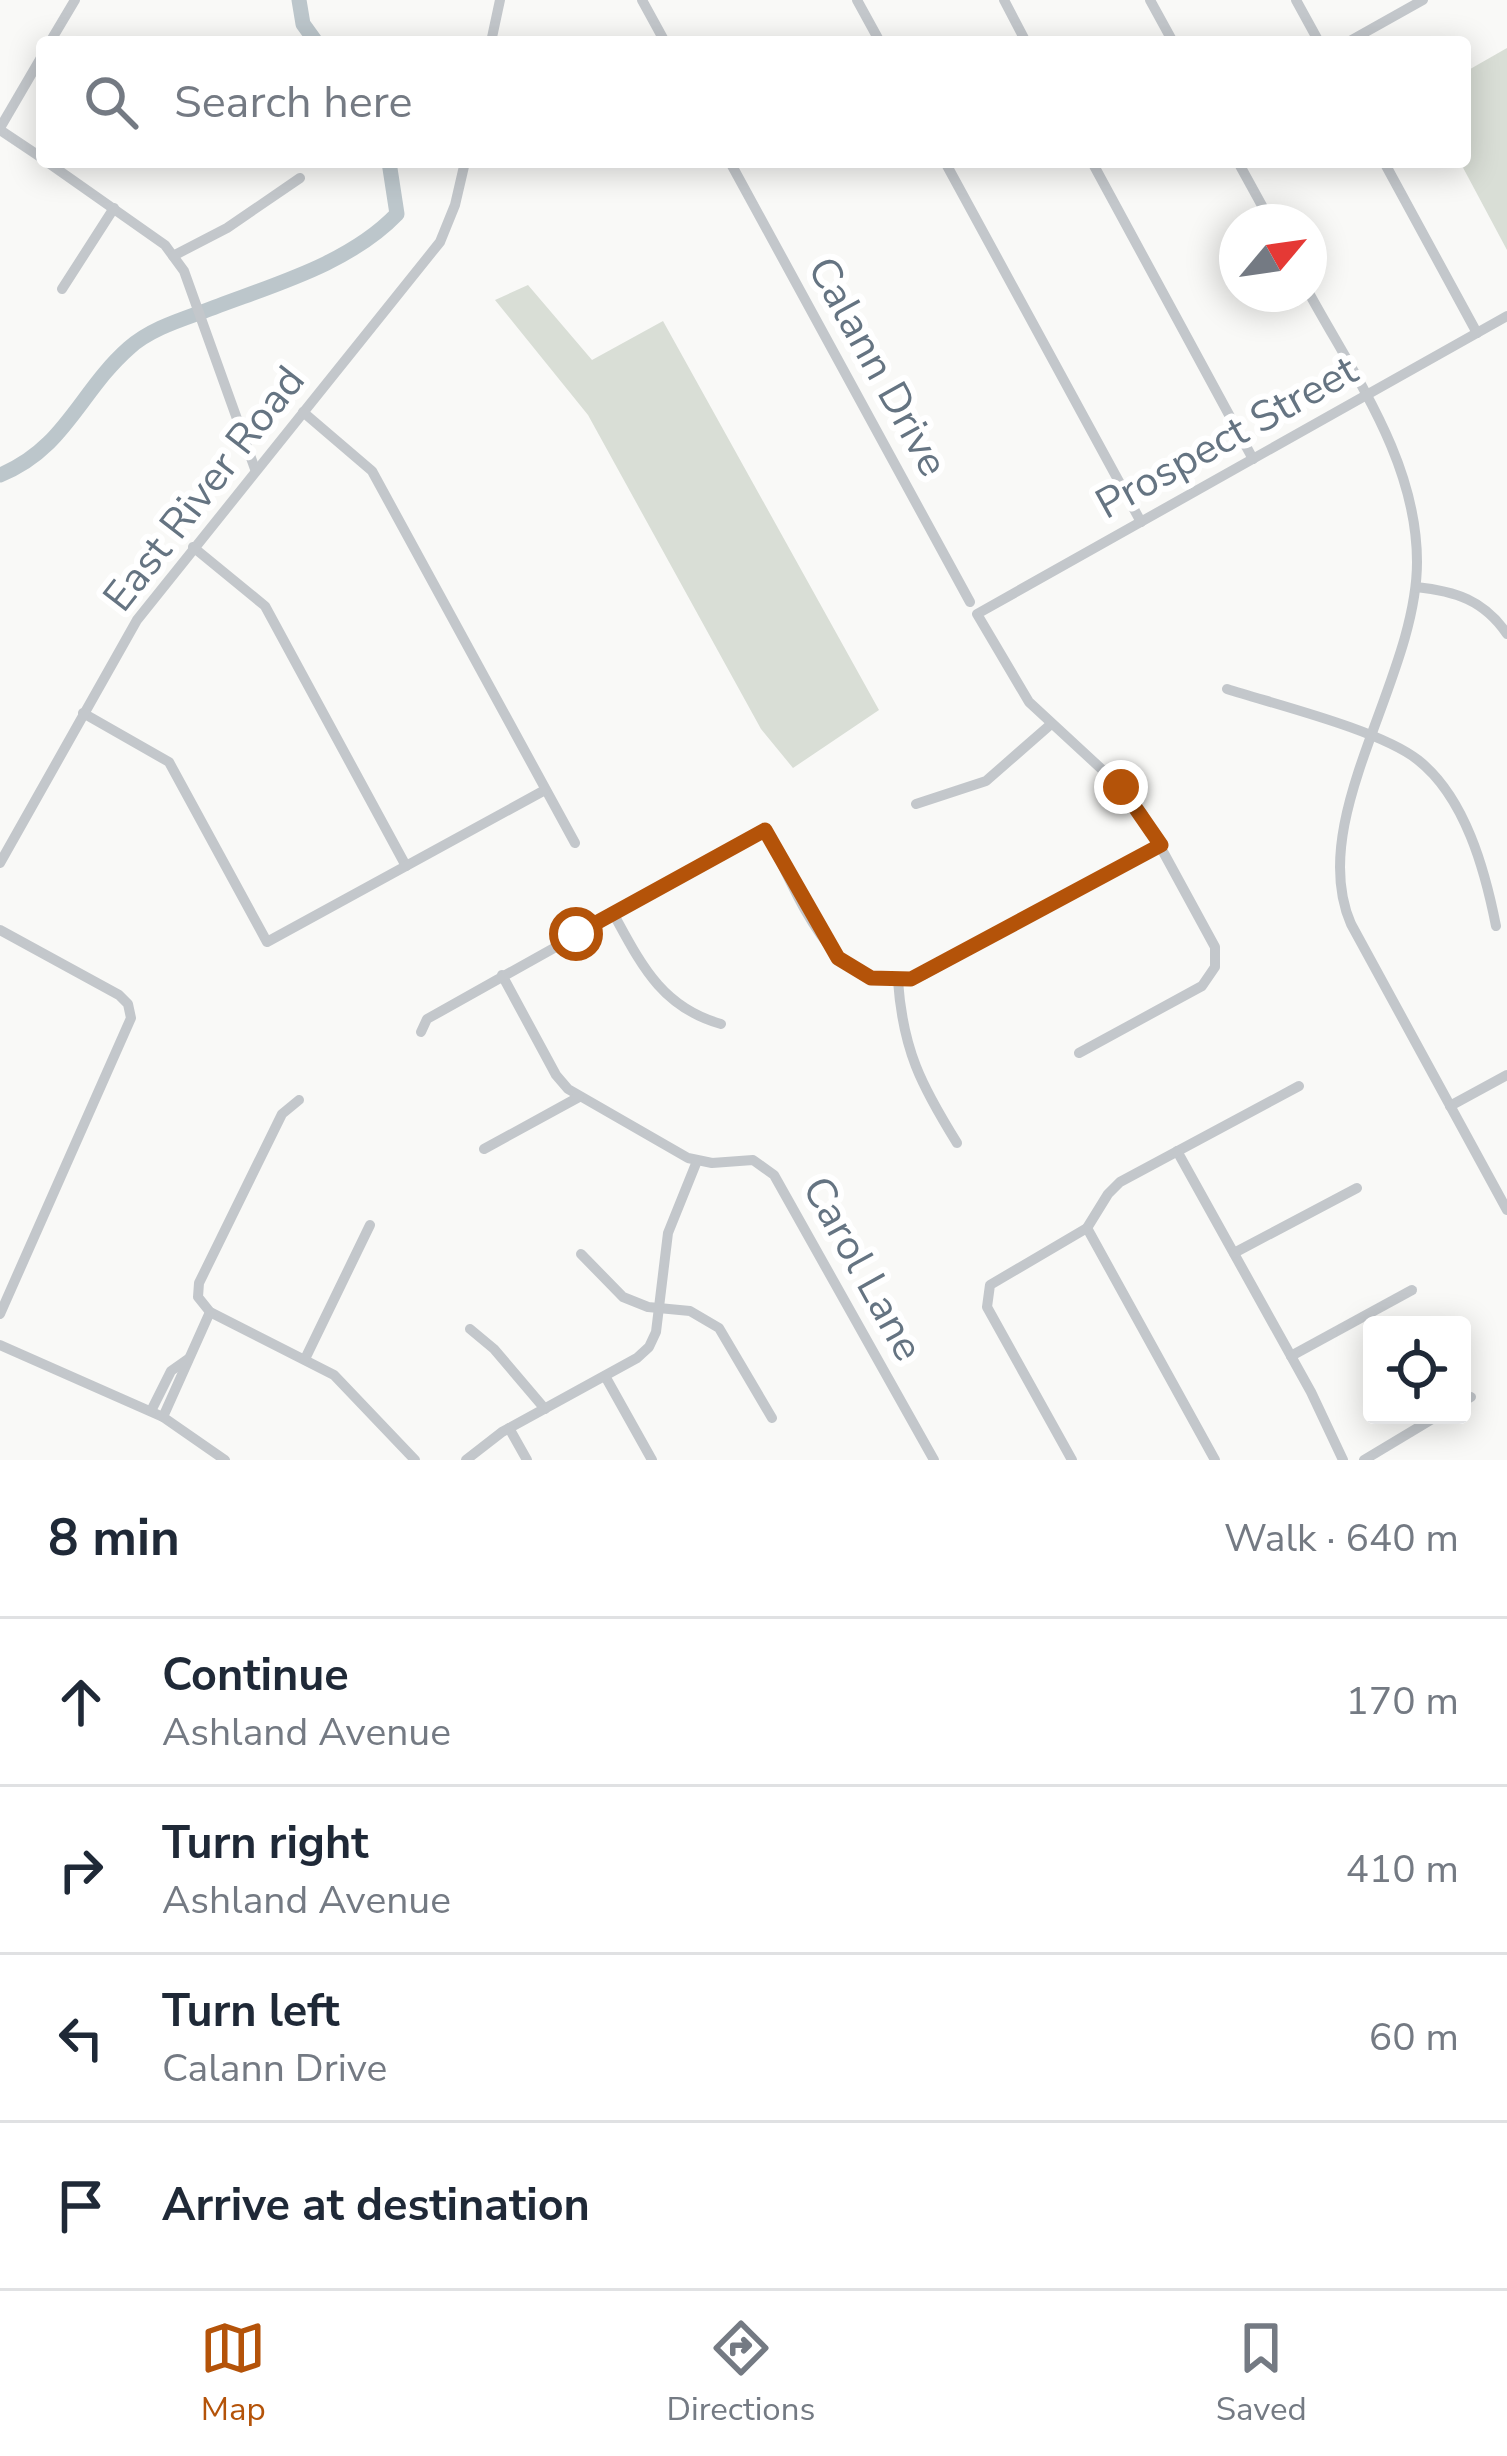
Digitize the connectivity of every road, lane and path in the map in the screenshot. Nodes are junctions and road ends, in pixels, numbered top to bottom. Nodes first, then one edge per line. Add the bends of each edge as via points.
1 (74, 0) edge
2 (500, 0) edge
3 (642, 0) edge
4 (857, 0) edge
5 (1004, 0) edge
6 (1150, 0) edge
7 (1296, 0) edge
8 (1423, 0) edge
9 (53, 36) edge
10 (492, 36) edge
11 (662, 36) edge
12 (877, 36) edge
13 (1023, 36) edge
14 (1170, 36) edge
15 (1316, 36) edge
16 (1359, 36) edge
17 (36, 66) edge
18 (0, 129) edge
19 (36, 154) edge
20 (56, 168) edge
21 (464, 168) edge
22 (733, 168) edge
23 (948, 168) edge
24 (1095, 168) edge
25 (1241, 168) edge
26 (1387, 168) edge
27 (299, 178) dead end
28 (1260, 204) edge
29 (114, 208) junction
30 (173, 256) junction
31 (62, 289) dead end
32 (1320, 312) edge
33 (1507, 316) edge
34 (1477, 333) junction
35 (1365, 396) junction
36 (303, 412) junction
37 (1253, 459) junction
38 (256, 469) junction
39 (1141, 522) junction
40 (193, 548) junction
41 (1416, 587) junction
42 (974, 608) junction
43 (1507, 634) edge
44 (1227, 689) dead end
45 (82, 713) junction
46 (1050, 725) junction
47 (1373, 737) junction
48 (545, 790) junction
49 (916, 804) dead end
50 (574, 843) dead end
51 (1161, 845) junction
52 (0, 863) edge
53 (406, 866) junction
54 (613, 914) junction
55 (1496, 926) dead end
56 (0, 930) edge
57 (502, 974) junction
58 (898, 981) junction
59 (721, 1024) dead end
60 (421, 1032) dead end
61 (1079, 1054) dead end
62 (1507, 1075) edge
63 (1299, 1086) dead end
64 (579, 1097) junction
65 (299, 1100) dead end
66 (1450, 1106) junction
67 (957, 1143) dead end
68 (484, 1149) dead end
69 (1178, 1151) junction
70 (697, 1161) junction
71 (1357, 1188) dead end
72 (1507, 1210) edge
73 (370, 1225) dead end
74 (1087, 1228) junction
75 (1234, 1253) junction
76 (581, 1254) dead end
77 (1412, 1290) dead end
78 (658, 1308) junction
79 (210, 1312) junction
80 (0, 1314) edge
81 (470, 1328) dead end
82 (0, 1345) edge
83 (1292, 1356) junction
84 (305, 1358) junction
85 (605, 1376) junction
86 (545, 1408) junction
87 (157, 1414) junction
88 (772, 1418) dead end
89 (1424, 1424) edge
90 (509, 1428) junction
91 (226, 1460) edge
92 (415, 1460) edge
93 (466, 1460) edge
94 (527, 1460) edge
95 (652, 1460) edge
96 (934, 1460) edge
97 (1072, 1460) edge
98 (1215, 1460) edge
99 (1343, 1460) edge
100 (1364, 1460) edge

1 - 9 street
2 - 10 street
3 - 11 street
4 - 12 street
5 - 13 street
6 - 14 street
7 - 15 street
8 - 16 street
17 - 18 street
18 - 19 street
20 - 29 street
21 - 36 street, East River Road via 440,242
22 - 42 street, Calann Drive
23 - 39 street
24 - 37 street
25 - 28 street
26 - 34 street
27 - 30 street
29 - 30 street
29 - 31 street
30 - 38 street
32 - 35 street
33 - 34 street, Prospect Street
34 - 35 street, Prospect Street
35 - 37 street, Prospect Street
35 - 41 street via 1408,491
36 - 38 street, East River Road
36 - 48 street via 372,471
37 - 39 street, Prospect Street
38 - 40 street, East River Road
39 - 42 street, Prospect Street
40 - 45 street, East River Road via 137,620
40 - 53 street via 265,606
41 - 43 street via 1469,598
41 - 47 street
42 - 46 street, Calann Drive
44 - 47 street
45 - 52 street, East River Road
45 - 53 street via 169,762 267,942
46 - 49 street via 986,781
46 - 51 street, Calann Drive via 1121,787
47 - 55 street via 1415,758 1443,787 1473,844
47 - 66 street via 1341,831 1340,890
48 - 50 street
48 - 53 street
51 - 58 street
51 - 61 street, Calann Drive via 1212,938 1215,967 1202,986
54 - 57 street
54 - 58 street via 765,830 833,953 865,976
54 - 59 street via 659,990
56 - 80 street via 119,995 131,1018
57 - 60 street via 427,1019
57 - 64 street, Carol Lane via 556,1075
58 - 67 street via 910,1058
62 - 66 street
63 - 69 street
64 - 68 street
64 - 70 street, Carol Lane
65 - 79 street via 282,1114 199,1283
66 - 72 street
69 - 74 street via 1113,1187
69 - 75 street
70 - 78 street via 668,1233
70 - 96 street, Carol Lane via 753,1160 774,1175
71 - 75 street
73 - 84 street
74 - 97 street via 994,1280 986,1296
74 - 98 street
75 - 83 street
76 - 78 street via 617,1294
77 - 83 street
78 - 85 street via 649,1347
78 - 88 street via 690,1311 719,1328
79 - 84 street
79 - 87 street
81 - 86 street
82 - 87 street
83 - 99 street
84 - 92 street via 344,1383
85 - 86 street
85 - 95 street
86 - 90 street
87 - 91 street
89 - 100 street
90 - 93 street
90 - 94 street

